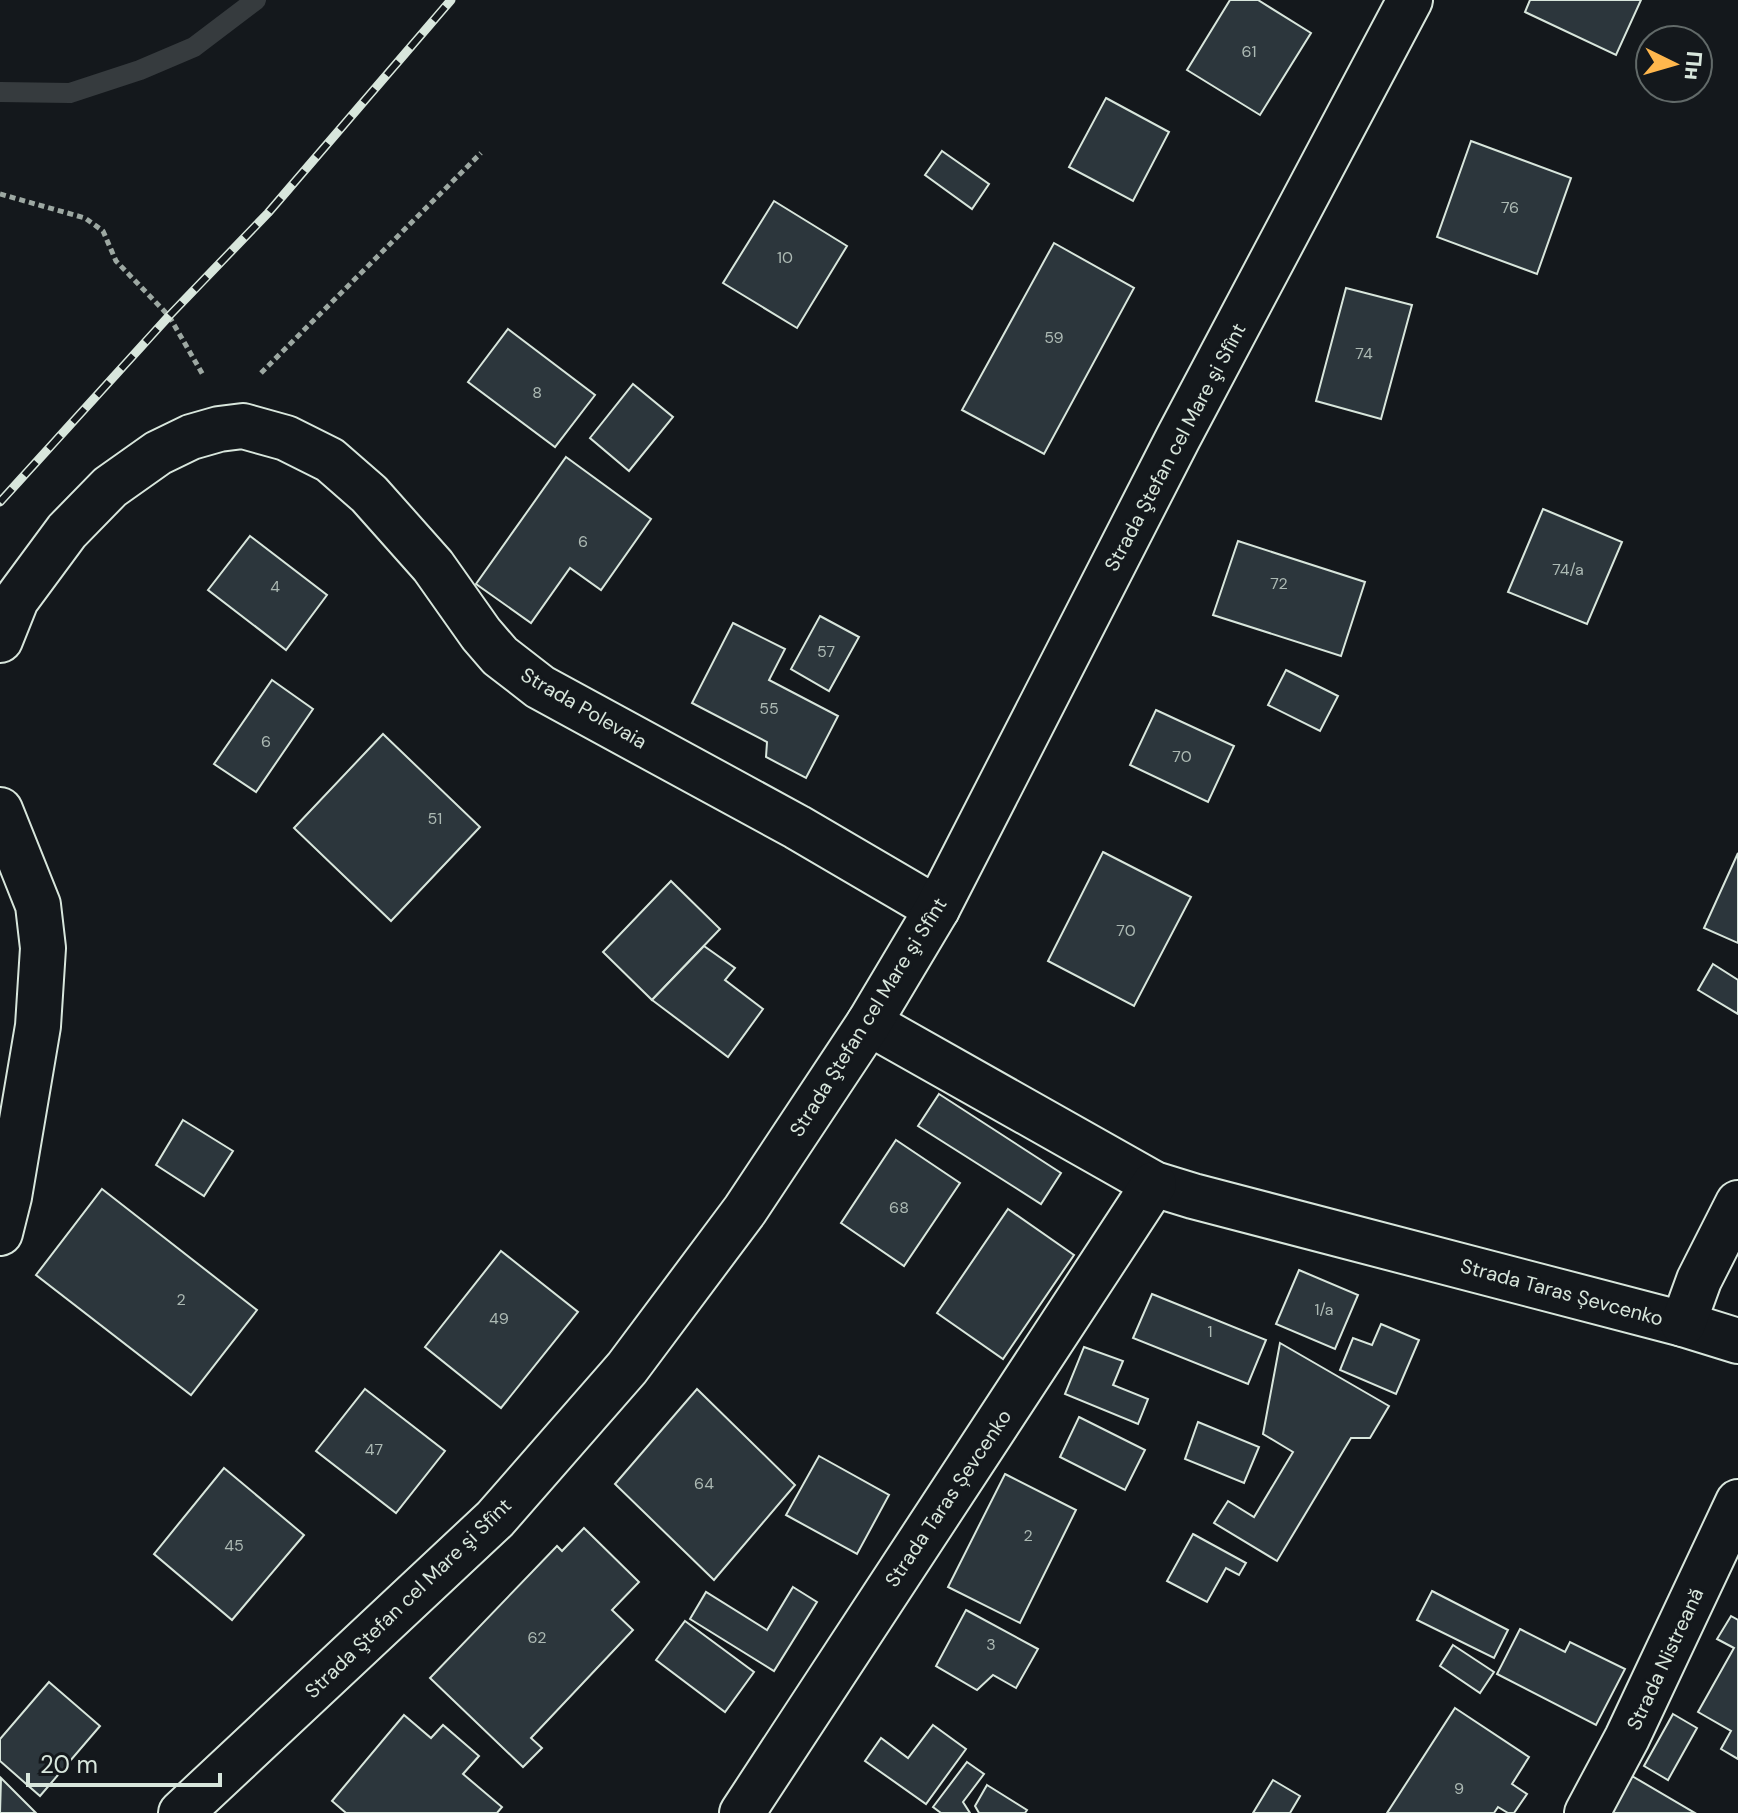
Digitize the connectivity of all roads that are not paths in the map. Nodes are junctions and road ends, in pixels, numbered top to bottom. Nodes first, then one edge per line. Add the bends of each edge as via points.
1 (1410, 0) edge
2 (0, 640) edge
3 (0, 810) edge
4 (937, 909) junction
5 (869, 1023) junction
6 (1154, 1184) junction
7 (1738, 1203) edge
8 (0, 1233) edge
9 (1683, 1324) junction
10 (1738, 1341) edge
11 (1738, 1502) edge
12 (181, 1813) edge
13 (742, 1813) edge
14 (1587, 1813) edge

1 - 4 street, Strada Ştefan cel Mare şi Sfînt
2 - 4 street, Strada Polevaia via 16,600 67,531 110,487 158,453 191,437 243,426 286,438 330,460 369,494 433,566 500,656 540,687
3 - 8 street via 38,905 43,948 38,1026
4 - 5 street, Strada Ştefan cel Mare şi Sfînt
5 - 6 street, Strada Taras Șevcenko
5 - 12 street, Strada Ştefan cel Mare şi Sfînt via 745,1210 597,1403 495,1519
6 - 9 street, Strada Taras Șevcenko
6 - 13 street, Strada Taras Șevcenko
7 - 9 street
9 - 10 street, Strada Taras Șevcenko
11 - 14 street, Strada Nistreană

